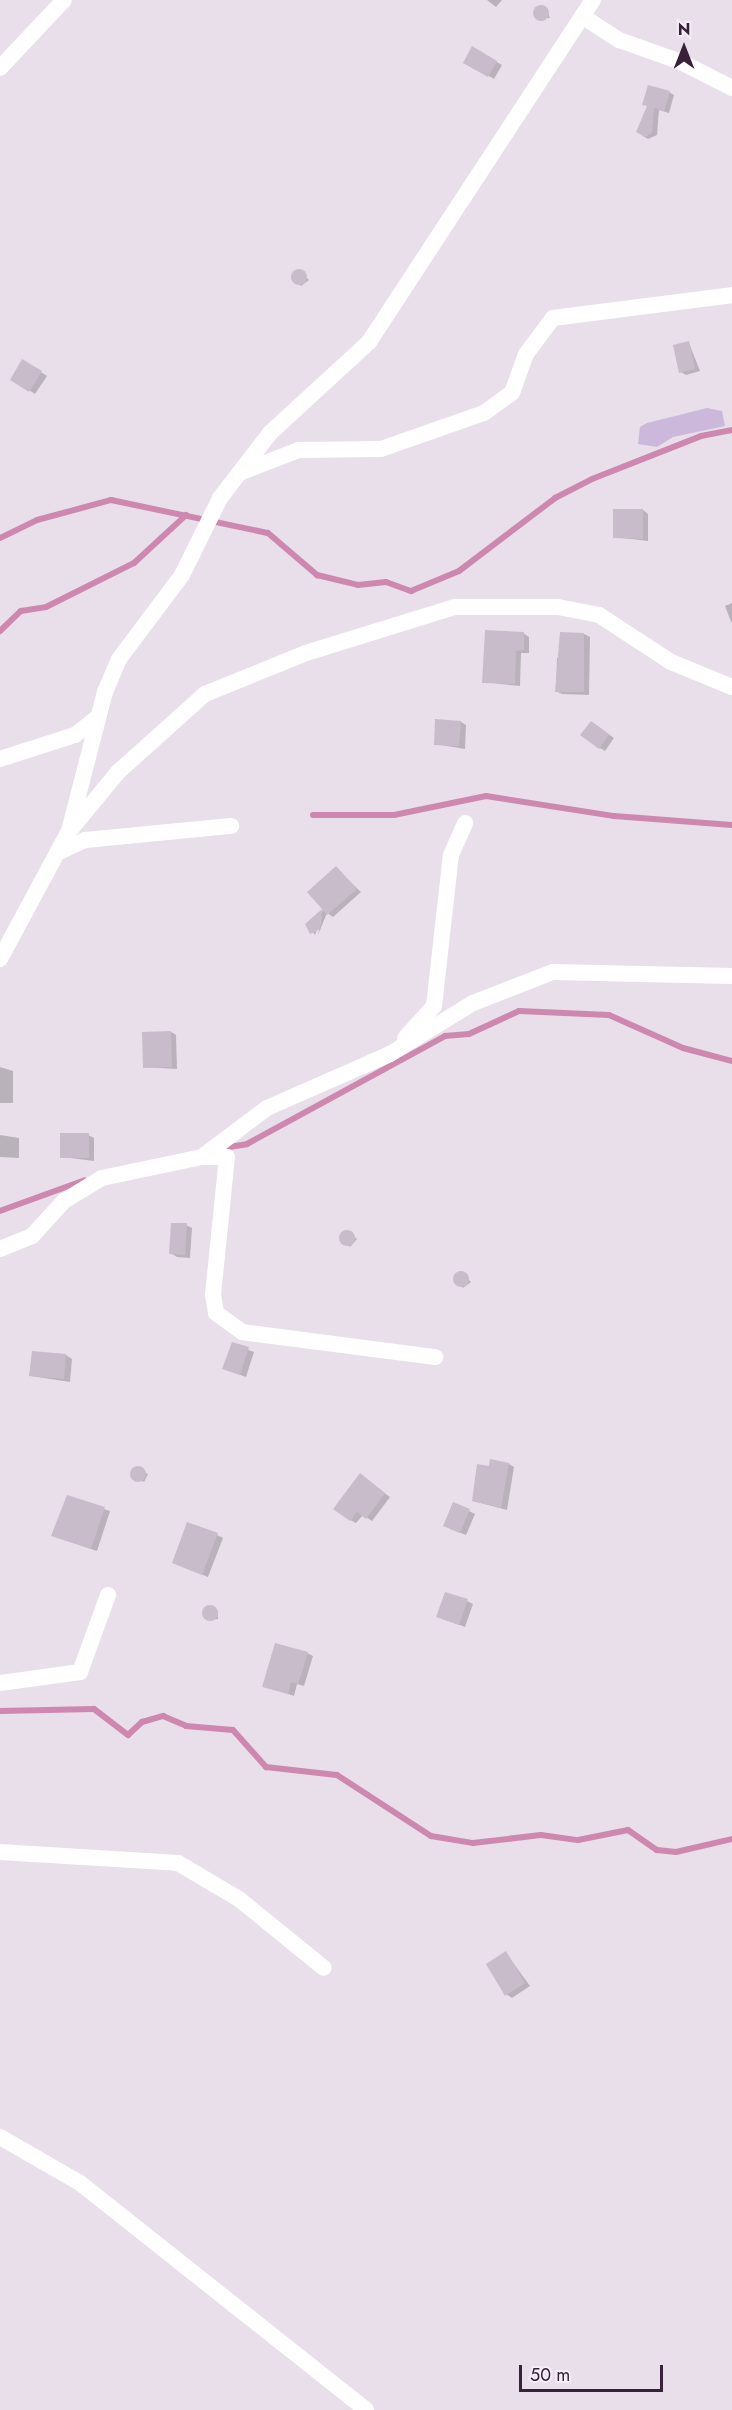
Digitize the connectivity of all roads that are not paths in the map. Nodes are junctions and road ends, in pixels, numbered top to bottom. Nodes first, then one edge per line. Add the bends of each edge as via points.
1 (64, 0) edge
2 (593, 0) edge
3 (582, 16) junction
4 (0, 68) edge
5 (732, 88) edge
6 (732, 295) edge
7 (239, 474) junction
8 (732, 687) edge
9 (98, 717) junction
10 (0, 759) edge
11 (465, 823) dead end
12 (231, 826) dead end
13 (69, 831) junction
14 (58, 852) junction
15 (0, 959) edge
16 (732, 976) edge
17 (390, 1054) junction
18 (202, 1157) junction
19 (0, 1249) edge
20 (435, 1358) dead end
21 (108, 1595) dead end
22 (0, 1683) edge
23 (0, 1852) edge
24 (324, 1968) dead end
25 (0, 2137) edge
26 (366, 2410) edge

1 - 4 street
2 - 3 street
3 - 5 street via 619,40 681,62
3 - 7 street via 369,342 270,433
6 - 7 street via 697,295 553,318 526,354 512,393 484,413 381,449 299,450
7 - 9 street via 220,498 182,575 119,659
8 - 13 street via 671,662 599,615 558,607 454,607 296,657 205,694 118,772
9 - 10 street via 75,735
9 - 13 street
11 - 17 street via 451,855 434,1006
12 - 14 street via 85,840
13 - 14 street
14 - 15 street
16 - 17 street via 553,972 473,1003
17 - 18 street via 267,1108
18 - 19 street via 102,1178 64,1201 32,1236
18 - 20 street via 227,1157 231,1166 213,1294 216,1313 226,1323 242,1332
21 - 22 street via 80,1672
23 - 24 street via 178,1863 239,1899
25 - 26 street via 89,2190

